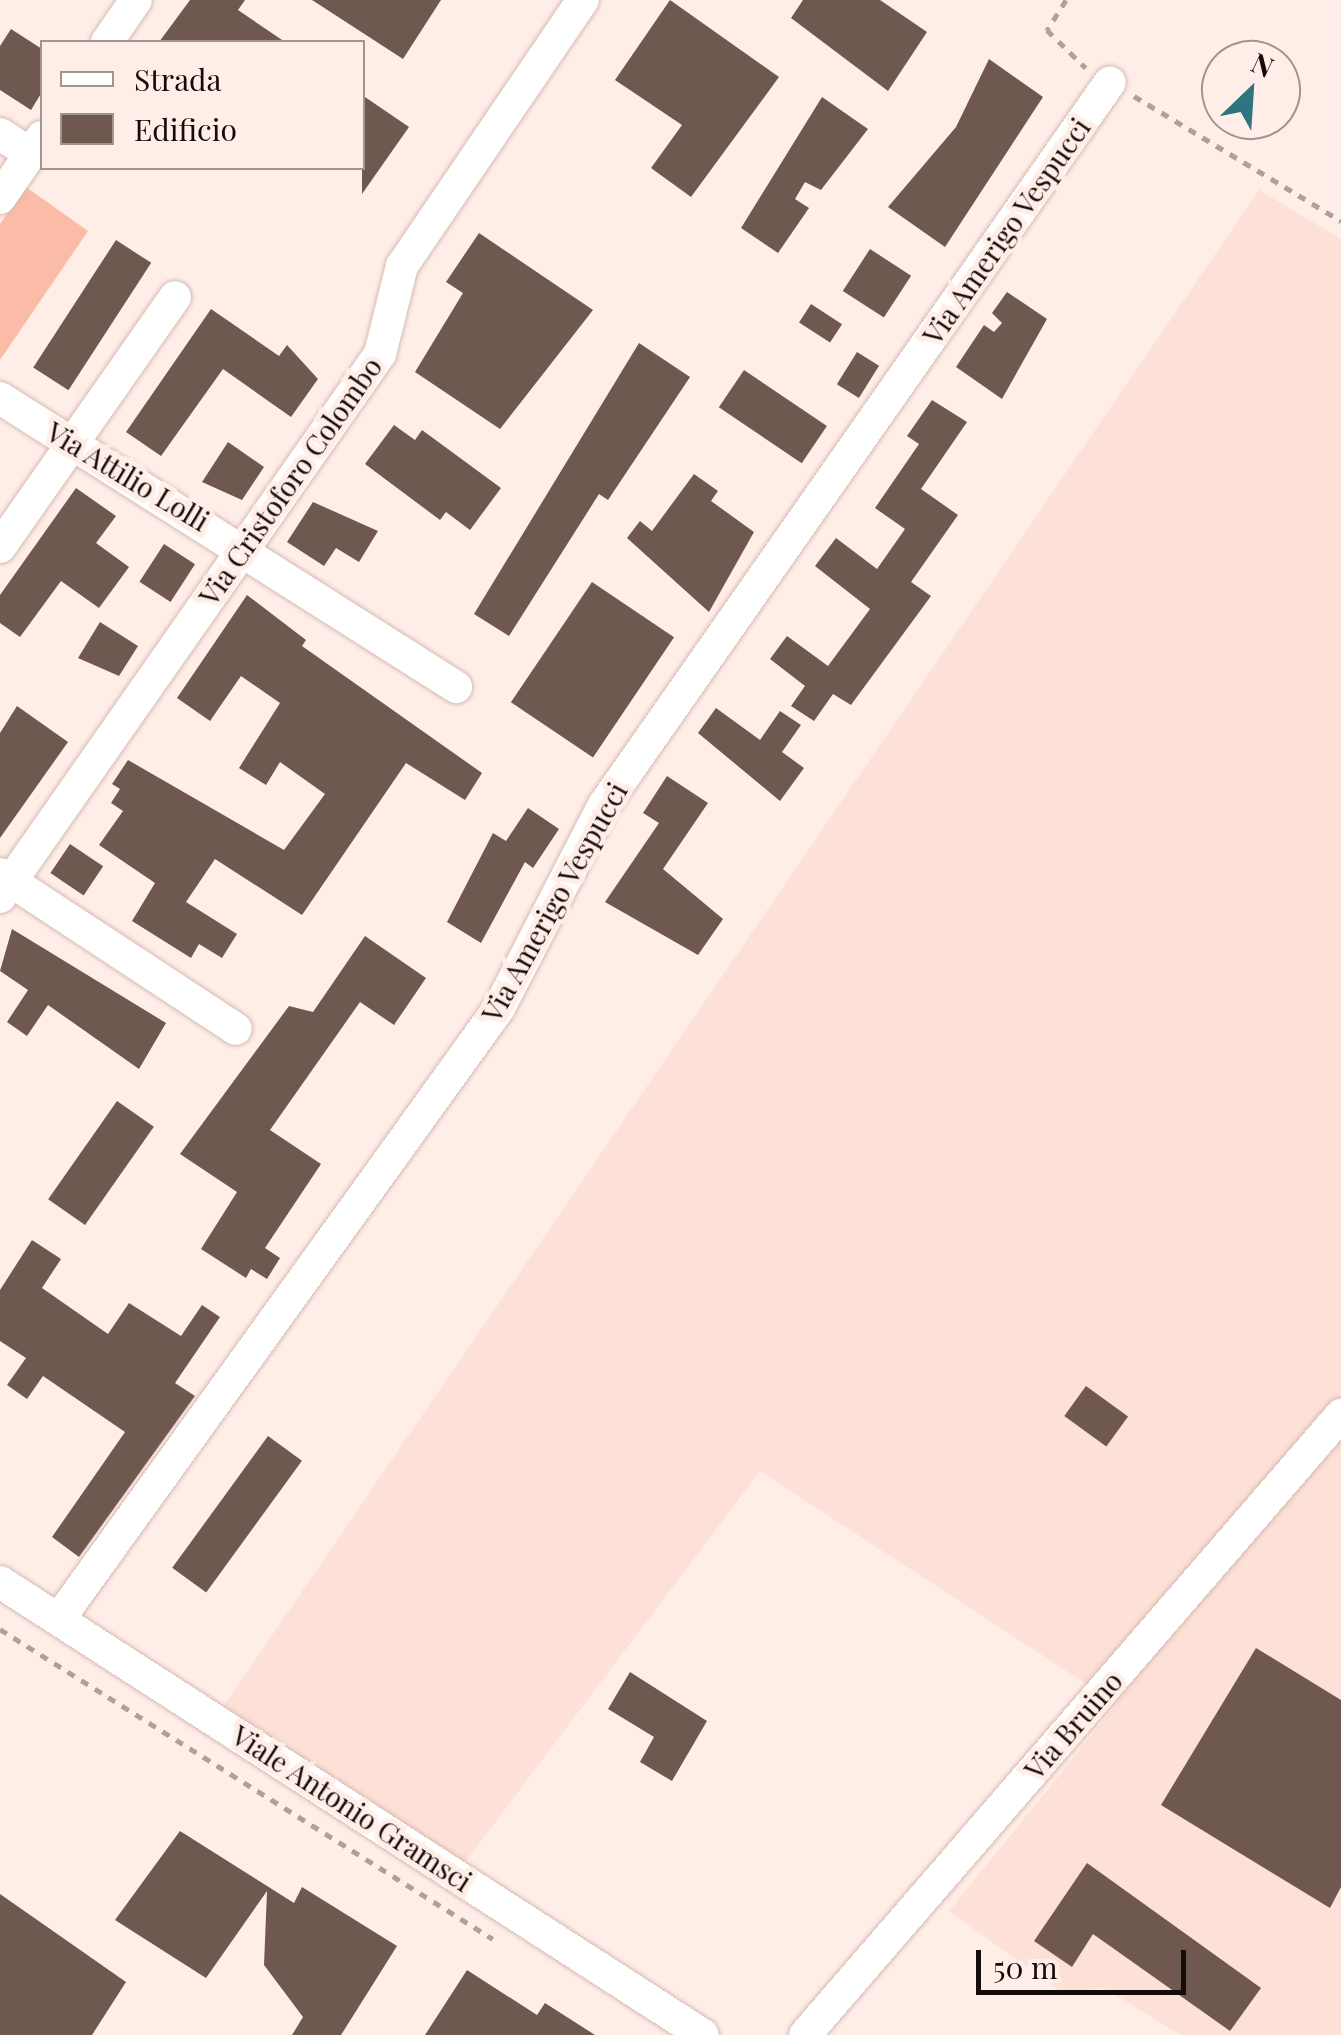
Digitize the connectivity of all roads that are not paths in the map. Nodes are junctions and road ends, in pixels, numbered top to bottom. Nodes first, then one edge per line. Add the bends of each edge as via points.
1 (136, 0) edge
2 (583, 0) edge
3 (108, 40) edge
4 (1110, 82) road end
5 (0, 134) edge
6 (37, 146) edge
7 (0, 198) edge
8 (175, 297) dead end
9 (0, 398) edge
10 (74, 442) junction
11 (0, 547) edge
12 (245, 547) junction
13 (456, 686) dead end
14 (4, 884) edge
15 (236, 1029) dead end
16 (1341, 1415) edge
17 (0, 1582) edge
18 (59, 1619) junction
19 (703, 2035) edge
20 (805, 2035) edge

1 - 3 street
2 - 12 street, Via Cristoforo Colombo via 402,266 380,354
4 - 18 street, Via Amerigo Vespucci via 604,805 498,1008
5 - 6 street
6 - 7 street
8 - 10 street
9 - 10 street, Via Attilio Lolli
10 - 11 street
10 - 12 street, Via Attilio Lolli
12 - 13 street, Via Attilio Lolli
12 - 14 street, Via Cristoforo Colombo
14 - 15 street
16 - 20 street, Via Bruino
17 - 18 street, Viale Antonio Gramsci
18 - 19 street, Viale Antonio Gramsci

